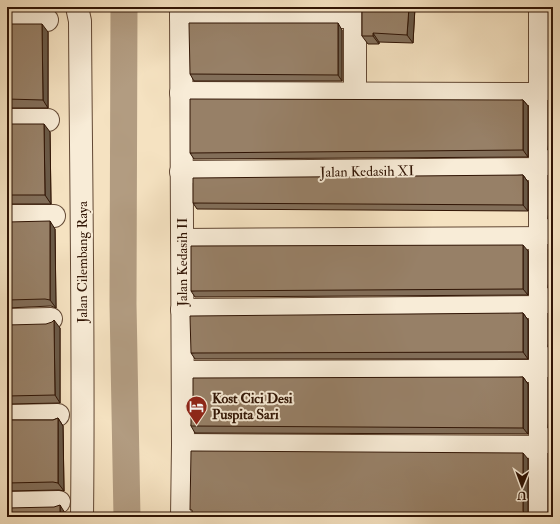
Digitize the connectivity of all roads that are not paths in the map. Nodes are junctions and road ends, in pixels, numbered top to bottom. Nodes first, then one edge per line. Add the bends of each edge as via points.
1 (77, 7) edge
2 (540, 7) edge
3 (181, 12) edge
4 (355, 12) edge
5 (7, 20) edge
6 (47, 20) dead end
7 (181, 93) junction
8 (355, 94) junction
9 (546, 94) edge
10 (7, 120) edge
11 (48, 120) dead end
12 (546, 169) edge
13 (181, 172) junction
14 (7, 216) edge
15 (54, 216) dead end
16 (546, 238) edge
17 (182, 240) junction
18 (546, 307) edge
19 (182, 310) junction
20 (50, 319) dead end
21 (7, 320) edge
22 (547, 371) edge
23 (183, 372) junction
24 (58, 415) dead end
25 (7, 416) edge
26 (183, 445) junction
27 (547, 448) edge
28 (60, 502) dead end
29 (7, 503) edge
30 (82, 517) edge
31 (182, 517) edge
32 (540, 517) edge

1 - 30 street, Jalan Cilembang Raya via 80,21 81,97
2 - 9 street
3 - 4 street
3 - 7 street, Jalan Kedasih II
4 - 8 street
5 - 6 street
7 - 8 street
7 - 13 street, Jalan Kedasih II
8 - 9 street
9 - 12 street
10 - 11 street
12 - 13 street, Jalan Kedasih XI
12 - 16 street
13 - 17 street, Jalan Kedasih II
14 - 15 street
16 - 17 street
16 - 18 street
17 - 19 street, Jalan Kedasih II
18 - 19 street
18 - 22 street
19 - 23 street, Jalan Kedasih II
20 - 21 street
22 - 23 street
22 - 27 street
23 - 26 street, Jalan Kedasih II
24 - 25 street
26 - 27 street
26 - 31 street, Jalan Kedasih II
27 - 32 street
28 - 29 street

